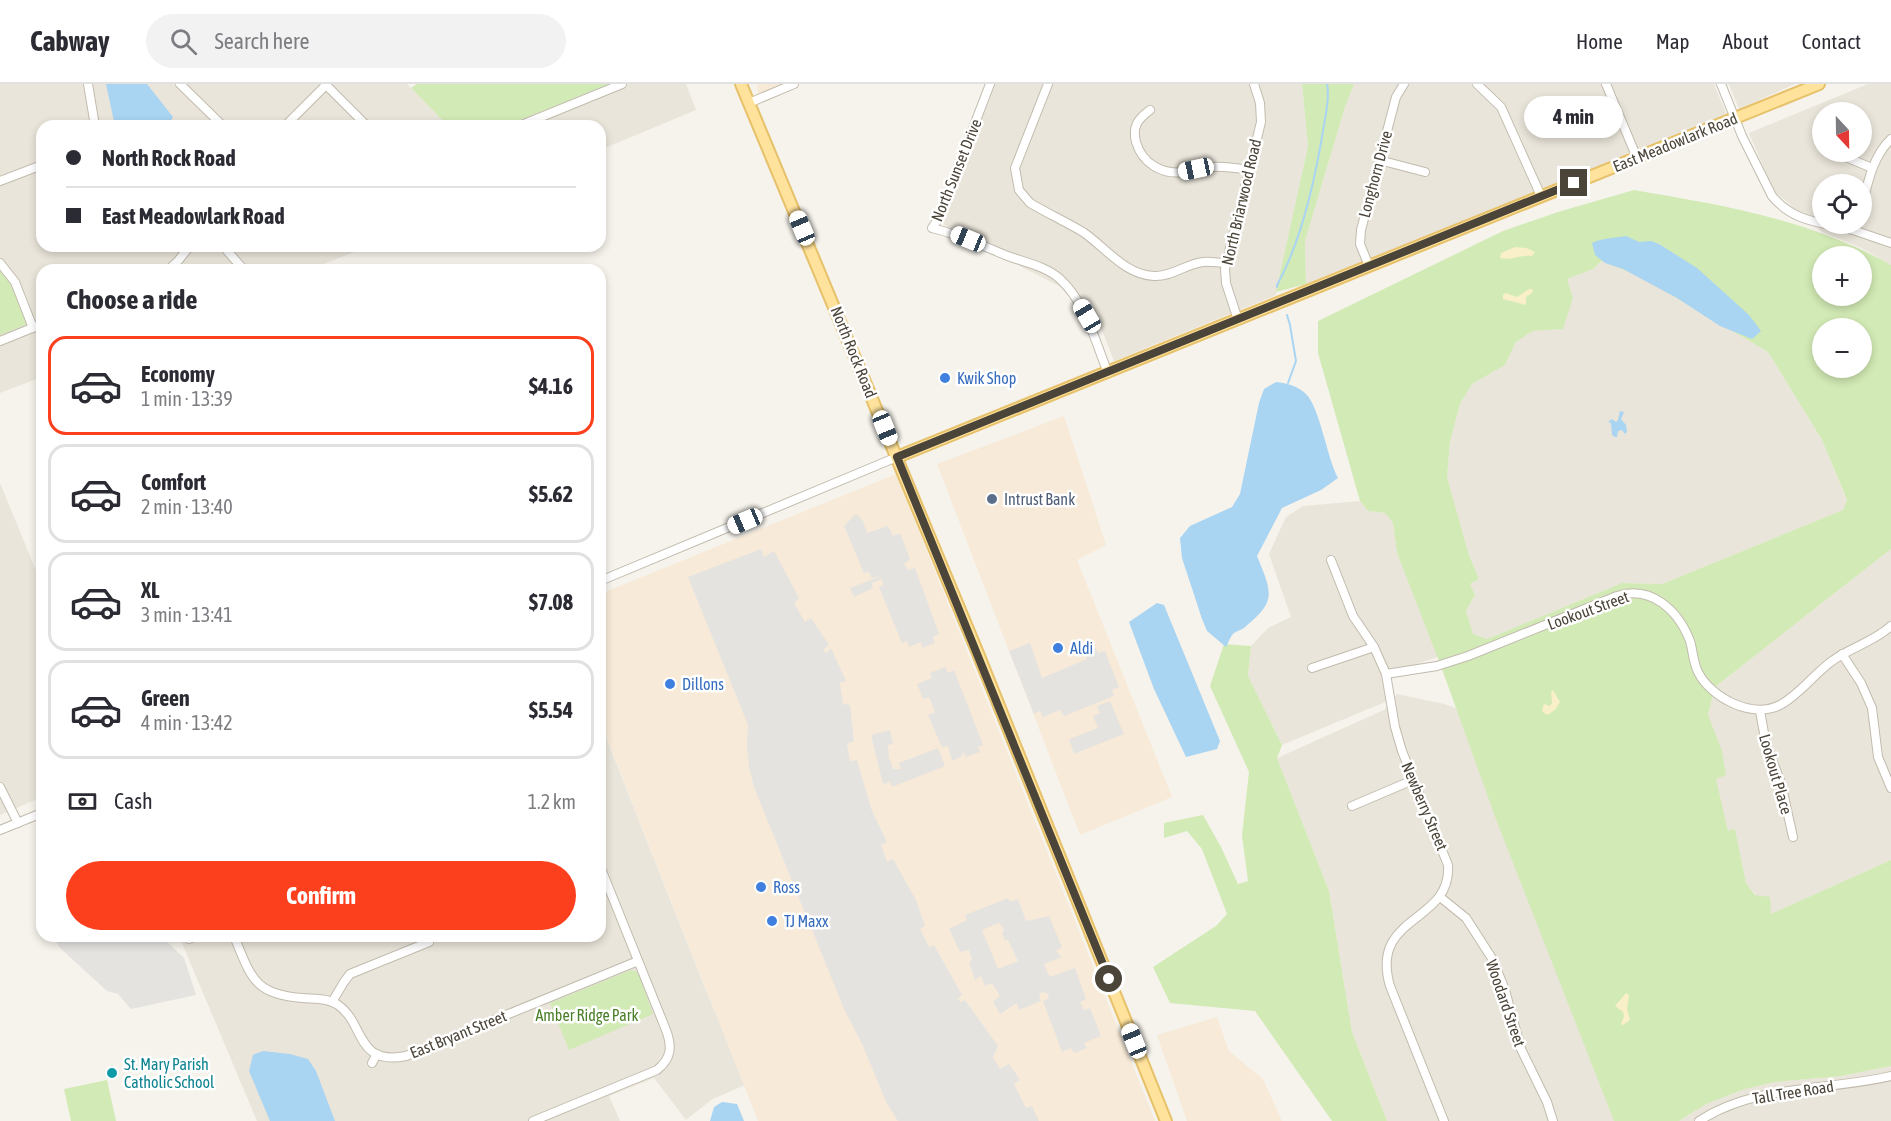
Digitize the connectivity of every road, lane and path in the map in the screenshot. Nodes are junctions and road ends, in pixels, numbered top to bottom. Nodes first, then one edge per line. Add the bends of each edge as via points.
1 (88, 84) edge
2 (180, 84) edge
3 (622, 84) edge
4 (741, 84) edge
5 (794, 84) edge
6 (990, 84) edge
7 (1048, 84) edge
8 (1254, 84) edge
9 (1404, 84) edge
10 (1477, 84) edge
11 (1606, 84) edge
12 (1721, 84) edge
13 (1819, 84) edge
14 (325, 85) edge
15 (749, 103) junction
16 (1150, 110) dead end
17 (1734, 118) junction
18 (94, 120) edge
19 (217, 120) edge
20 (291, 120) edge
21 (361, 120) edge
22 (534, 120) edge
23 (1891, 139) edge
24 (1637, 158) junction
25 (1379, 160) junction
26 (1858, 162) edge
27 (36, 167) edge
28 (1872, 168) junction
29 (1249, 170) junction
30 (1425, 172) dead end
31 (1870, 174) edge
32 (0, 182) edge
33 (1541, 196) junction
34 (1812, 220) edge
35 (1871, 234) edge
36 (1891, 243) edge
37 (185, 252) edge
38 (228, 252) edge
39 (0, 262) edge
40 (1226, 263) junction
41 (175, 264) edge
42 (239, 264) edge
43 (1369, 266) junction
44 (1238, 320) junction
45 (36, 327) edge
46 (33, 328) junction
47 (0, 341) edge
48 (1108, 373) junction
49 (897, 457) junction
50 (1331, 560) dead end
51 (606, 578) edge
52 (1891, 626) edge
53 (1374, 647) junction
54 (1842, 654) junction
55 (1312, 668) dead end
56 (1386, 674) junction
57 (1760, 711) junction
58 (1413, 780) junction
59 (0, 786) edge
60 (1891, 788) edge
61 (1352, 806) dead end
62 (36, 816) edge
63 (18, 823) junction
64 (0, 830) edge
65 (1793, 837) dead end
66 (606, 881) edge
67 (1440, 897) junction
68 (237, 942) edge
69 (429, 942) dead end
70 (638, 961) junction
71 (333, 1002) junction
72 (377, 1054) junction
73 (372, 1063) dead end
74 (1891, 1076) edge
75 (533, 1121) edge
76 (1166, 1121) edge
77 (1444, 1121) edge
78 (1552, 1121) edge
79 (1699, 1121) edge

1 - 18 street
2 - 19 street
3 - 22 street
4 - 15 main road, North Rock Road
5 - 15 street
6 - 48 street, North Sunset Drive via 939,219 932,228 954,233 1059,279 1087,316
7 - 40 street via 1016,162 1016,182 1024,197 1144,275 1168,274 1203,262
8 - 29 street, North Briarwood Road via 1260,122
9 - 25 street, Longhorn Drive via 1396,97
10 - 33 street via 1503,111
11 - 24 street
12 - 17 street
13 - 17 main road, East Meadowlark Road
14 - 20 street
14 - 21 street
15 - 49 main road, North Rock Road
16 - 29 street via 1140,118 1135,132 1140,151 1152,166 1173,172 1212,166
17 - 24 main road, East Meadowlark Road
17 - 34 street via 1772,196 1786,211
23 - 28 street
24 - 33 main road, East Meadowlark Road
25 - 30 street
25 - 43 street, Longhorn Drive via 1359,239
26 - 28 street
27 - 32 street
28 - 31 street
29 - 40 street, North Briarwood Road
33 - 43 main road, East Meadowlark Road
35 - 36 street
37 - 41 street
38 - 42 street
39 - 46 street via 15,282
40 - 44 street, North Briarwood Road via 1226,283
43 - 44 main road, East Meadowlark Road
44 - 48 main road, East Meadowlark Road
45 - 46 street
46 - 47 street
48 - 49 main road, East Meadowlark Road
49 - 51 street
49 - 76 main road, North Rock Road
50 - 53 street, Newberry Street via 1353,616
52 - 54 street
53 - 55 street
53 - 56 street, Newberry Street
54 - 57 street via 1780,705
54 - 60 street via 1870,704 1878,757
56 - 57 street, Lookout Street via 1437,666 1468,656 1617,596 1637,592 1655,597 1671,610 1686,632 1698,671 1706,682 1738,706
56 - 58 street, Newberry Street via 1395,727
57 - 65 street, Lookout Place
58 - 61 street
58 - 67 street, Newberry Street via 1448,865 1448,879
59 - 63 street
62 - 63 street
63 - 64 street
66 - 70 street
67 - 77 street via 1399,932 1387,967 1390,986
67 - 78 street, Woodard Street via 1466,918 1493,960 1521,1049
68 - 71 street via 251,975 265,989 282,996
69 - 71 street via 350,974
70 - 72 street, East Bryant Street via 406,1056
70 - 75 street via 670,1041 670,1062
71 - 72 street via 347,1012 362,1041
72 - 73 street
74 - 79 street, Tall Tree Road via 1772,1093 1735,1102

